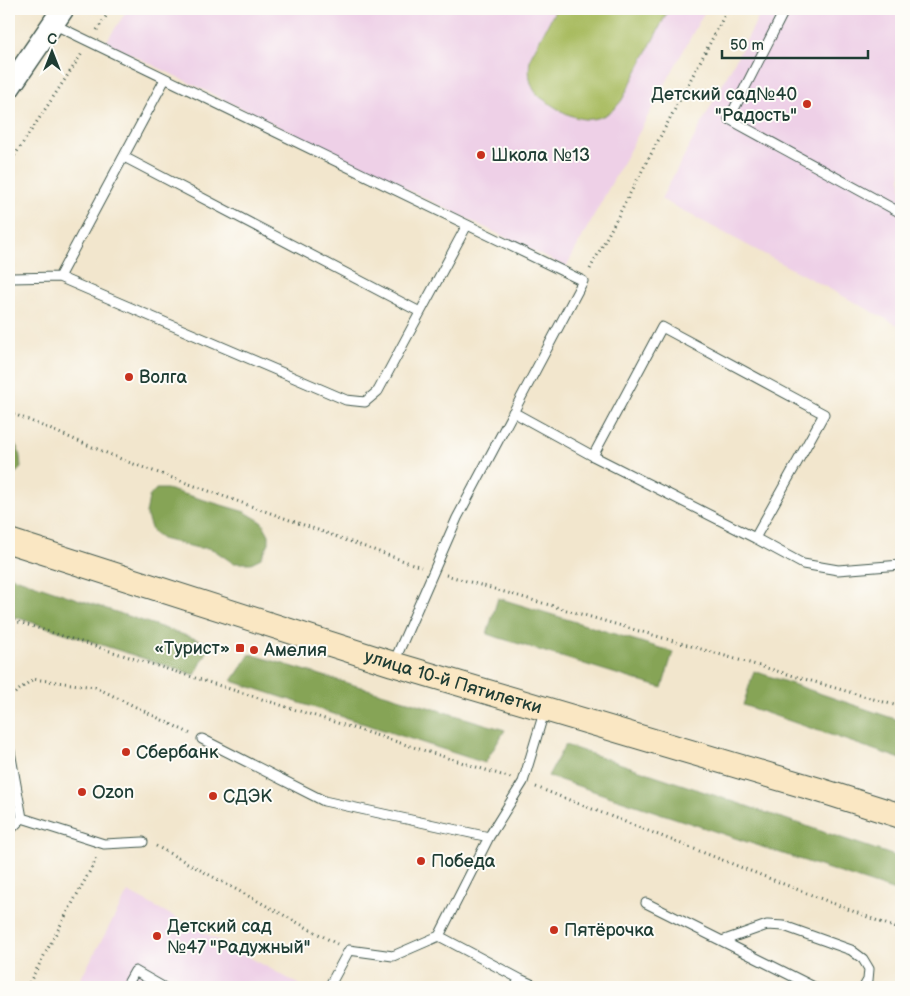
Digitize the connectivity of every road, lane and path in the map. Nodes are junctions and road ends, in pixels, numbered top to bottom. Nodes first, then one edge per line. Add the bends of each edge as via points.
1 (111, 9) edge
2 (728, 9) edge
3 (785, 9) edge
4 (58, 16) edge
5 (89, 42) junction
6 (166, 79) junction
7 (9, 88) edge
8 (124, 157) junction
9 (9, 164) edge
10 (901, 213) edge
11 (467, 225) junction
12 (9, 276) edge
13 (59, 277) junction
14 (583, 281) junction
15 (420, 312) junction
16 (513, 412) junction
17 (593, 456) junction
18 (755, 538) junction
19 (9, 541) edge
20 (901, 565) edge
21 (9, 619) edge
22 (393, 664) junction
23 (15, 693) dead end
24 (545, 709) junction
25 (202, 739) joint
26 (9, 746) edge
27 (523, 782) junction
28 (901, 816) edge
29 (22, 818) junction
30 (9, 831) edge
31 (489, 837) junction
32 (143, 842) joint
33 (104, 844) junction
34 (646, 903) dead end
35 (901, 930) edge
36 (439, 936) junction
37 (722, 941) junction
38 (349, 950) junction
39 (517, 983) edge
40 (27, 987) edge
41 (126, 987) edge
42 (163, 987) edge
43 (329, 987) edge
44 (538, 987) edge
45 (814, 987) edge
46 (864, 987) edge

1 - 5 path
2 - 14 path
3 - 10 lane via 729,119
4 - 5 lane
4 - 7 street
5 - 6 lane
5 - 9 path
6 - 8 lane
6 - 11 lane
8 - 13 lane
8 - 15 lane
11 - 14 lane
11 - 15 lane
12 - 13 lane
13 - 15 lane via 346,400 365,402 378,391
14 - 16 lane
16 - 17 lane
16 - 22 lane via 456,518
17 - 18 lane
17 - 18 lane via 662,328 824,414
18 - 20 lane via 803,564 838,570
19 - 22 main road, улица 10-й Пятилетки
21 - 27 path
22 - 24 main road, улица 10-й Пятилетки
23 - 25 path via 33,679 95,687
24 - 27 lane
24 - 28 main road, улица 10-й Пятилетки
25 - 31 lane via 324,801
26 - 29 lane
27 - 31 lane
27 - 35 path
29 - 30 lane
29 - 33 lane
31 - 36 lane
32 - 33 lane
32 - 38 path
33 - 40 path
34 - 37 lane
36 - 38 lane via 393,956
36 - 39 lane
37 - 45 lane
37 - 46 lane via 767,925 784,926 851,950 863,959 869,969
38 - 43 lane
39 - 44 lane
41 - 42 lane via 135,971

